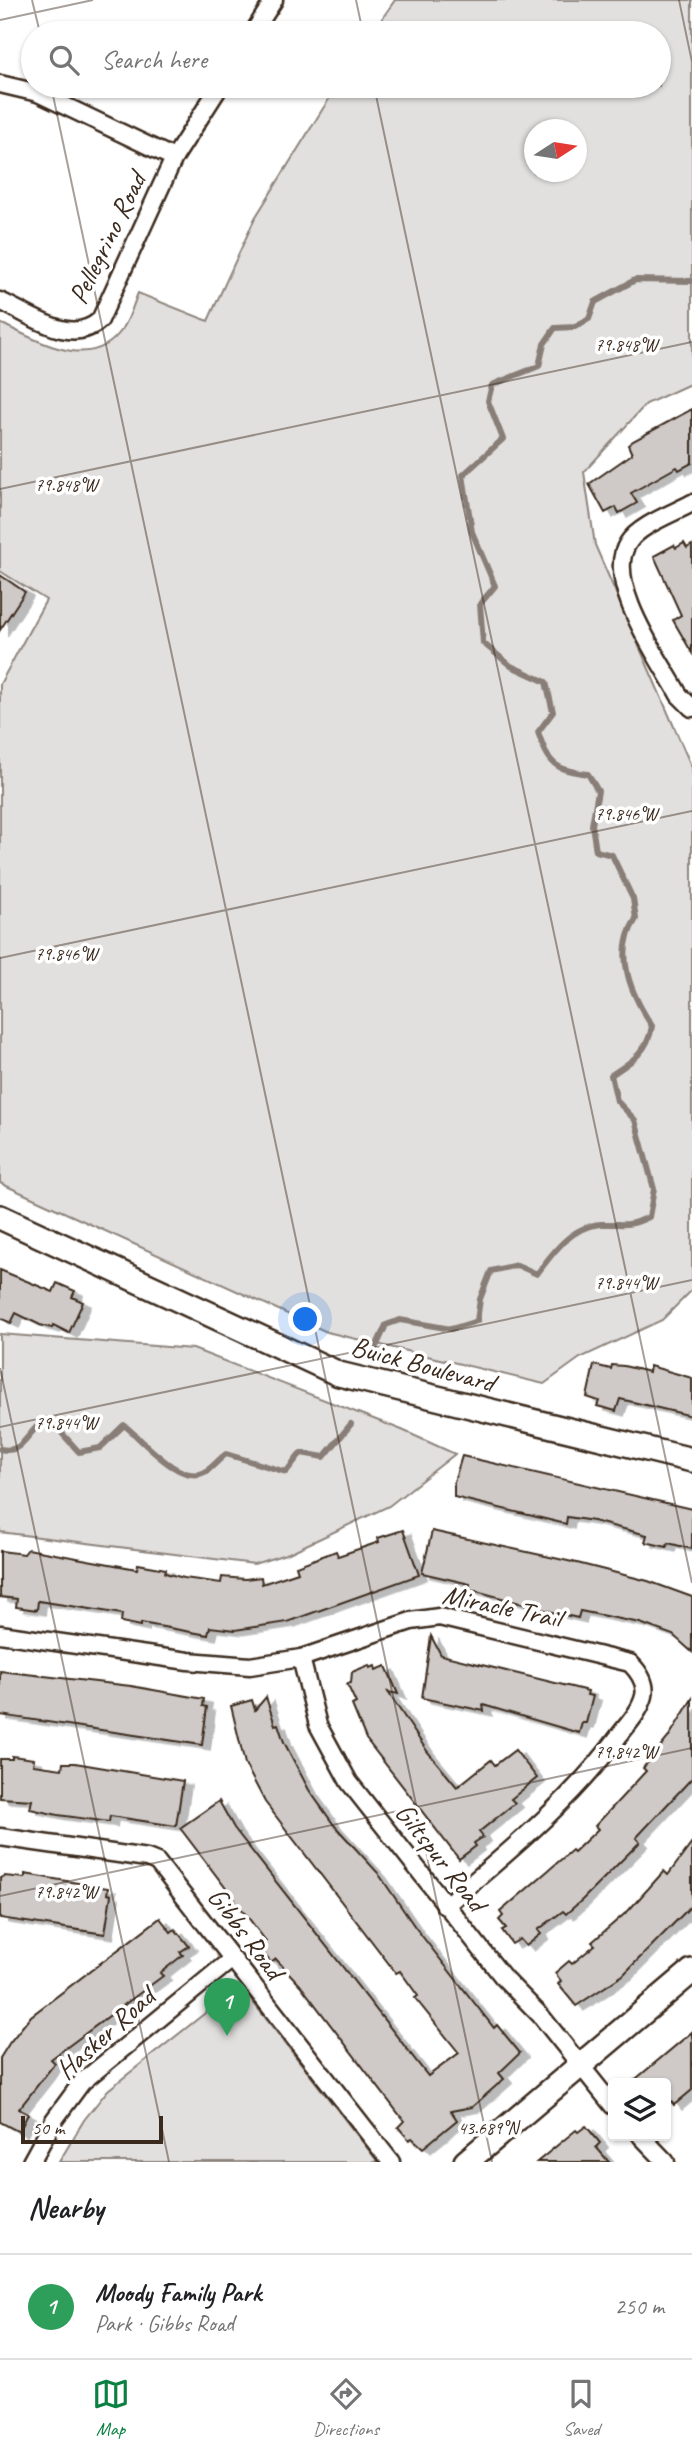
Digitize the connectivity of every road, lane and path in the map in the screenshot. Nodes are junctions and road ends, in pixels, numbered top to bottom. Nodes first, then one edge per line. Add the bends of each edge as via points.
1 (274, 0) edge
2 (261, 21) edge
3 (0, 84) edge
4 (21, 89) edge
5 (48, 98) edge
6 (212, 98) edge
7 (174, 158) junction
8 (0, 301) edge
9 (692, 503) edge
10 (692, 708) edge
11 (0, 1217) edge
12 (692, 1460) edge
13 (0, 1634) edge
14 (301, 1658) junction
15 (0, 1837) edge
16 (445, 1906) junction
17 (232, 1959) junction
18 (692, 1970) edge
19 (581, 2066) junction
20 (608, 2100) edge
21 (646, 2141) edge
22 (31, 2162) edge
23 (391, 2162) edge
24 (466, 2162) edge
25 (666, 2162) edge

1 - 2 street
3 - 4 street
5 - 7 street
6 - 7 street, Pellegrino Road
7 - 8 street, Pellegrino Road via 100,320 92,328 69,333
9 - 10 street via 629,541 621,560 628,598 679,695
11 - 12 street, Buick Boulevard via 339,1374
13 - 14 street, Miracle Trail via 224,1665 263,1665
14 - 16 street, Giltspur Road via 318,1725 331,1752
14 - 16 street, Miracle Trail via 411,1621 439,1617 615,1658 640,1673 645,1695 637,1713 597,1765 552,1813
15 - 17 street, Gibbs Road via 157,1862
16 - 19 street, Giltspur Road
17 - 22 street, Hasker Road via 82,2082
17 - 23 street, Gibbs Road
18 - 19 street
19 - 20 street, Giltspur Road
19 - 24 street
21 - 25 street

